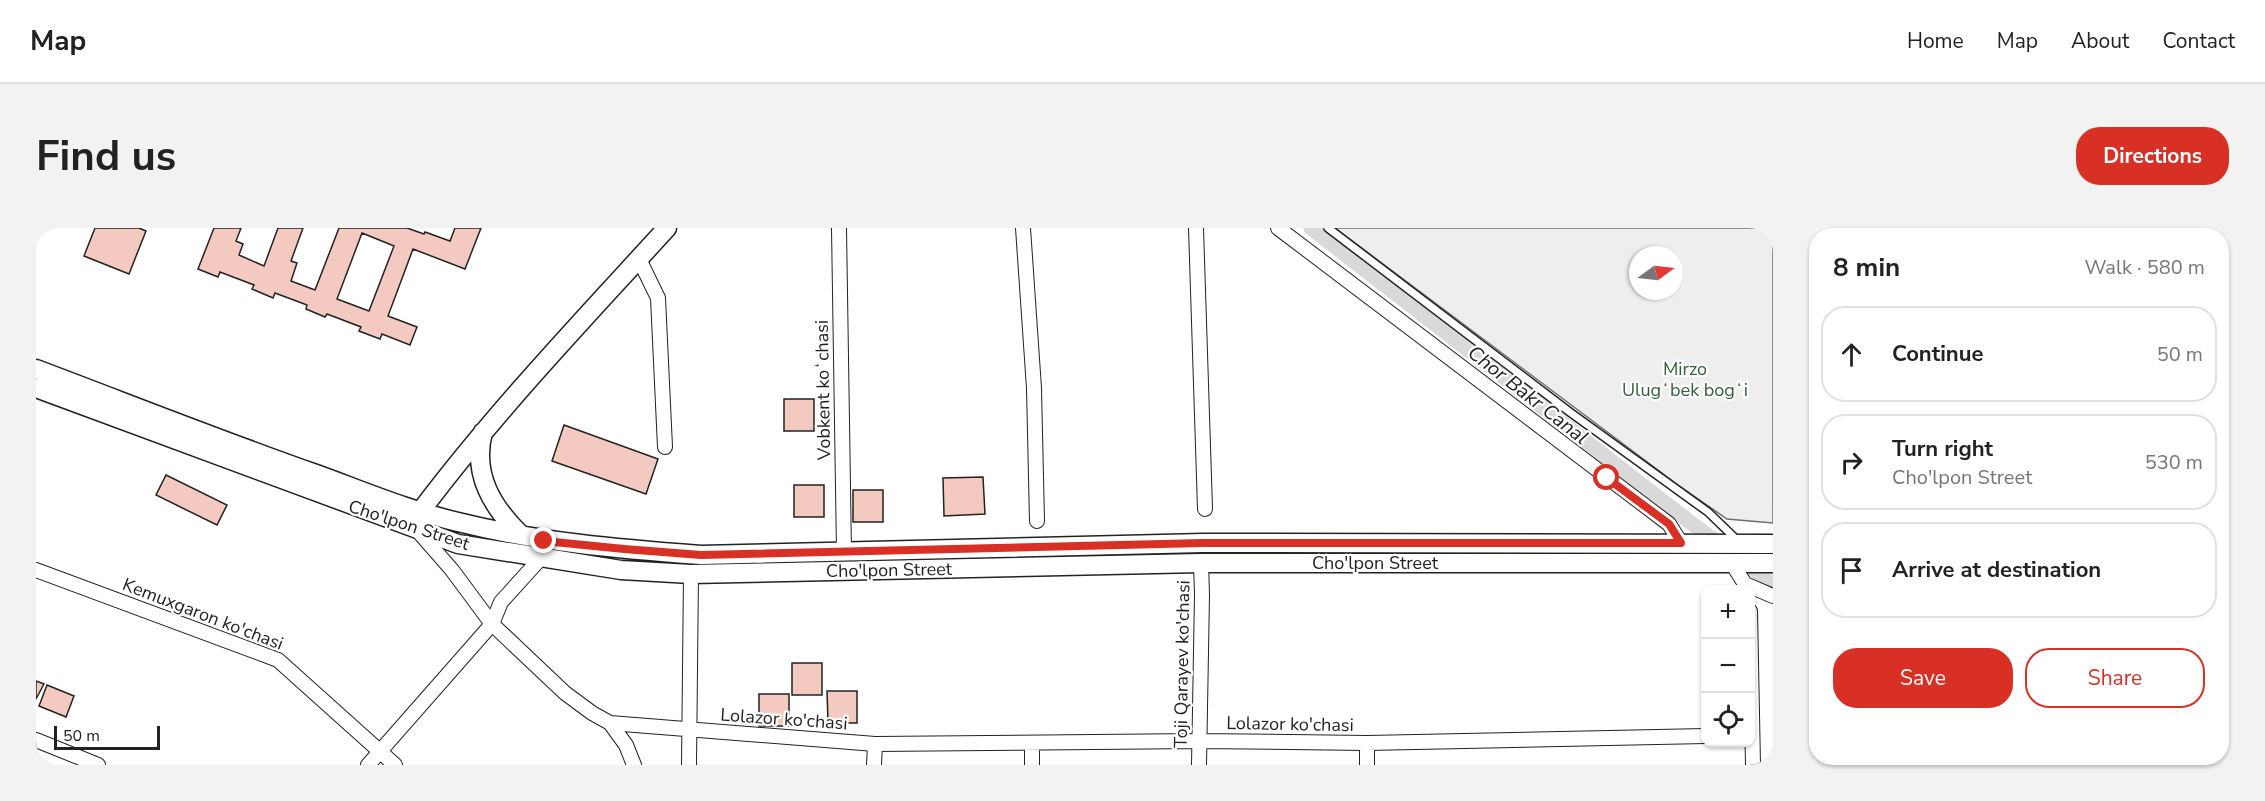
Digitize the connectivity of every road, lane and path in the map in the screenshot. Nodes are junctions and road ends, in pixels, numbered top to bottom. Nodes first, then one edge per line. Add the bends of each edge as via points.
1 (667, 228) edge
2 (839, 228) edge
3 (1023, 228) edge
4 (1196, 228) edge
5 (1278, 228) edge
6 (1328, 228) edge
7 (639, 259) junction
8 (36, 369) edge
9 (36, 388) edge
10 (484, 429) junction
11 (665, 447) dead end
12 (1205, 509) dead end
13 (420, 512) junction
14 (1037, 521) dead end
15 (417, 530) junction
16 (523, 536) junction
17 (1686, 543) junction
18 (1731, 543) junction
19 (1773, 544) edge
20 (844, 552) junction
21 (540, 558) junction
22 (1735, 562) junction
23 (1201, 563) junction
24 (1773, 563) edge
25 (36, 570) edge
26 (691, 574) junction
27 (1744, 585) edge
28 (1755, 590) edge
29 (1773, 596) edge
30 (492, 624) junction
31 (1750, 639) edge
32 (1751, 693) edge
33 (610, 723) junction
34 (690, 730) junction
35 (1701, 736) edge
36 (36, 740) edge
37 (1199, 741) junction
38 (1032, 743) junction
39 (1367, 743) junction
40 (875, 744) junction
41 (1752, 747) edge
42 (380, 751) junction
43 (98, 765) edge
44 (368, 765) edge
45 (395, 765) edge
46 (634, 765) edge
47 (689, 765) edge
48 (874, 765) edge
49 (1032, 765) edge
50 (1199, 765) edge
51 (1367, 765) edge
52 (1753, 765) edge

1 - 7 main road
2 - 20 street, Vobkent koʻchasi
3 - 14 street via 1034,387
4 - 12 street
5 - 17 street via 1669,524
6 - 18 lane via 1571,414 1708,512 1726,528
7 - 10 main road
7 - 11 street via 658,298
8 - 13 main road, Cho'lpon Street
9 - 15 main road, Cho'lpon Street
10 - 13 main road
10 - 16 main road via 479,448 487,490 502,516
13 - 15 main road
13 - 16 main road, Cho'lpon Street
15 - 21 main road, Cho'lpon Street via 458,544
15 - 30 street
16 - 20 main road, Cho'lpon Street via 701,555
17 - 18 main road, Cho'lpon Street
17 - 20 main road, Cho'lpon Street via 1203,543
18 - 19 main road, Cho'lpon Street
21 - 26 main road, Cho'lpon Street via 621,570
21 - 30 street via 501,602
22 - 23 main road, Cho'lpon Street
22 - 24 main road, Cho'lpon Street
22 - 27 street
23 - 26 main road, Cho'lpon Street
23 - 37 street, Toji Qarayev ko'chasi
25 - 42 street, Kemuxgaron ko'chasi via 278,660
26 - 34 street
28 - 29 street
30 - 33 street via 565,693
30 - 42 street
31 - 32 street
33 - 34 street, Lolazor ko'chasi
33 - 46 street
34 - 40 street, Lolazor ko'chasi
34 - 47 street
35 - 39 street, Lolazor ko'chasi
36 - 43 street
37 - 38 street, Lolazor ko'chasi
37 - 39 street, Lolazor ko'chasi
37 - 50 street, Toji Qarayev ko'chasi
38 - 40 street, Lolazor ko'chasi
38 - 49 street
39 - 51 street
40 - 48 street
41 - 52 street
42 - 44 street
42 - 45 street, Kemuxgaron ko'chasi

